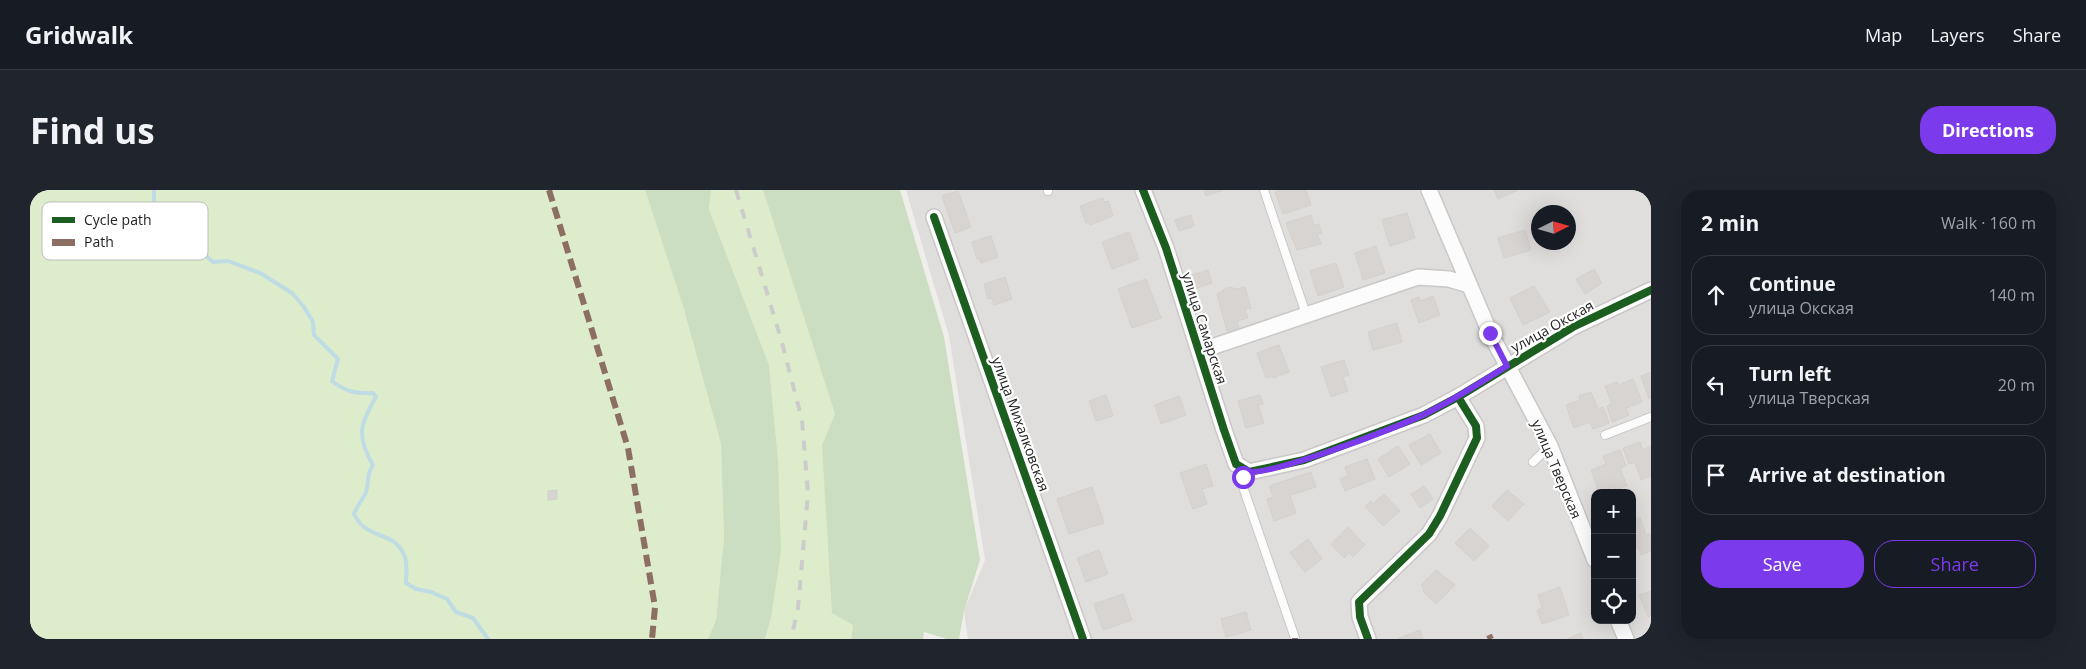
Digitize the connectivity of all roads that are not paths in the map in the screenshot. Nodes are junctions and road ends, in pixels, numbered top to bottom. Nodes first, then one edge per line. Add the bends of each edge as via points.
1 (1143, 190) edge
2 (1264, 190) edge
3 (1429, 190) edge
4 (934, 217) dead end
5 (1469, 285) junction
6 (1651, 290) edge
7 (1306, 314) junction
8 (1200, 351) junction
9 (1507, 366) junction
10 (1458, 397) junction
11 (1651, 417) edge
12 (1605, 435) dead end
13 (1550, 446) junction
14 (1533, 462) dead end
15 (1246, 471) junction
16 (1591, 550) edge
17 (1620, 624) edge
18 (1295, 638) dead end
19 (1083, 639) edge
20 (1368, 639) edge
21 (1626, 639) edge

1 - 8 street, улица Самарская
2 - 7 lane
3 - 5 street, улица Тверская
4 - 19 street, улица Михалковская
5 - 7 street via 1449,279 1418,277
5 - 9 street, улица Тверская
6 - 9 street, улица Окская via 1573,327
7 - 8 street
8 - 15 street, улица Самарская via 1236,464
9 - 10 street, улица Окская
9 - 13 street, улица Тверская
10 - 15 street, улица Окская via 1424,415 1304,460 1255,472
10 - 20 street via 1478,434 1429,534 1359,602 1360,617
11 - 12 lane
13 - 14 lane
13 - 16 street, улица Тверская
15 - 18 lane via 1242,484
17 - 21 street

